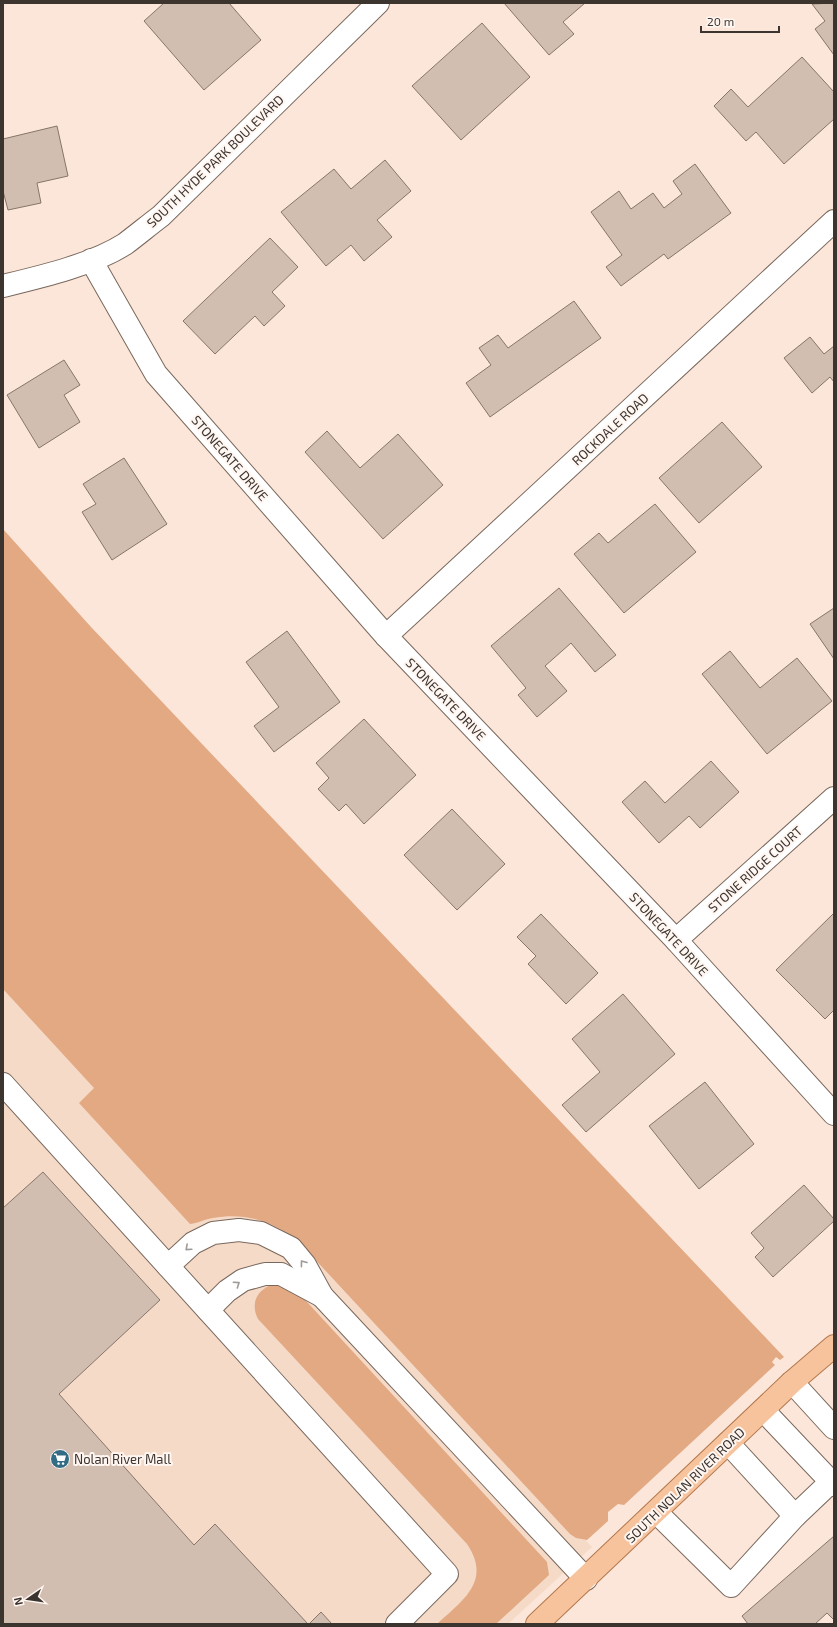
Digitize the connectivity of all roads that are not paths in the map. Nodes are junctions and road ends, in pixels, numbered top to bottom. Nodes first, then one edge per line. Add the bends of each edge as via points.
1 (365, 7) edge
2 (834, 221) edge
3 (91, 260) junction
4 (3, 286) edge
5 (386, 636) junction
6 (834, 798) edge
7 (676, 940) junction
8 (3, 1084) edge
9 (834, 1114) edge
10 (168, 1266) junction
11 (322, 1296) junction
12 (208, 1310) junction
13 (834, 1346) edge
14 (792, 1382) junction
15 (763, 1410) junction
16 (834, 1428) edge
17 (728, 1443) junction
18 (833, 1482) edge
19 (656, 1512) junction
20 (795, 1516) junction
21 (586, 1579) junction
22 (397, 1624) edge
23 (537, 1624) edge

1 - 3 street, SOUTH HYDE PARK BOULEVARD via 161,216 124,244
2 - 5 street, ROCKDALE ROAD
3 - 4 street, SOUTH HYDE PARK BOULEVARD
3 - 5 street, STONEGATE DRIVE via 156,374
5 - 7 street, STONEGATE DRIVE
6 - 7 street, STONE RIDGE COURT
7 - 9 street, STONEGATE DRIVE
8 - 10 street
11 -> 10 street via 291,1248 260,1233 239,1230 213,1233 193,1243
10 - 12 street
12 -> 11 street via 227,1291 243,1280 265,1274 281,1274
11 - 21 street
12 - 22 street via 447,1574
13 - 14 main road, SOUTH NOLAN RIVER ROAD
14 - 15 main road, SOUTH NOLAN RIVER ROAD
14 - 16 street
15 - 17 main road, SOUTH NOLAN RIVER ROAD
15 - 18 street
17 - 19 main road, SOUTH NOLAN RIVER ROAD
17 - 20 street
18 - 20 street
19 - 20 street via 731,1586
19 - 21 main road, SOUTH NOLAN RIVER ROAD
21 - 23 main road, SOUTH NOLAN RIVER ROAD

